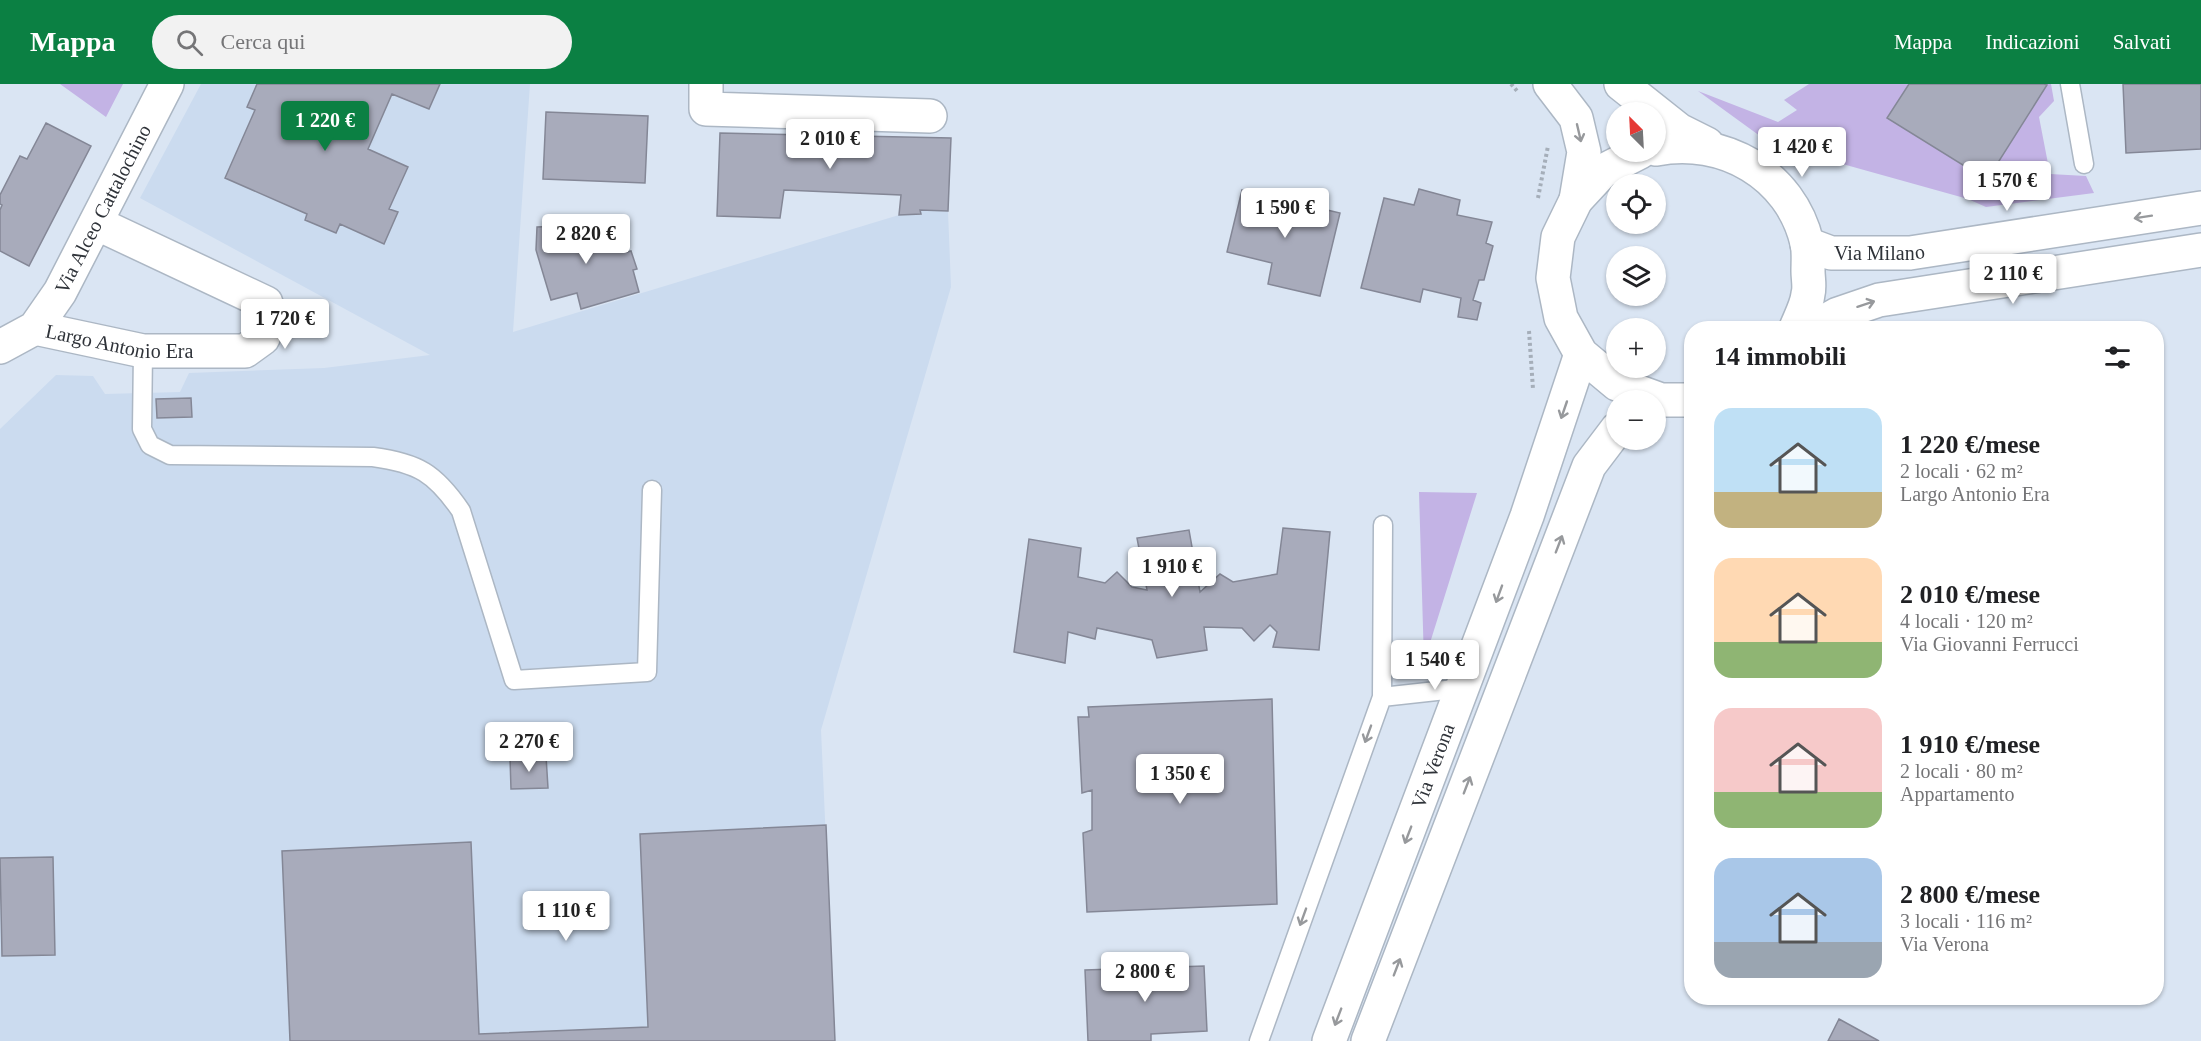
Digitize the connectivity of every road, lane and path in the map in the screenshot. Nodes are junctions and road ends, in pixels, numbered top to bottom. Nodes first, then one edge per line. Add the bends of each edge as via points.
1 (167, 84) edge
2 (706, 84) edge
3 (1550, 84) edge
4 (1621, 84) edge
5 (2070, 84) edge
6 (930, 116) dead end
7 (1666, 147) edge
8 (1717, 149) junction
9 (1621, 162) edge
10 (2084, 164) dead end
11 (1576, 200) junction
12 (2201, 208) edge
13 (96, 223) junction
14 (1808, 244) junction
15 (2201, 250) edge
16 (1799, 321) edge
17 (1826, 321) edge
18 (35, 328) junction
19 (0, 347) edge
20 (143, 351) junction
21 (1581, 354) junction
22 (1670, 401) edge
23 (1606, 444) edge
24 (652, 490) dead end
25 (1383, 525) dead end
26 (1464, 688) junction
27 (1382, 697) junction
28 (1259, 1041) edge
29 (1329, 1041) edge
30 (1368, 1041) edge

1 - 13 main road, Via Alceo Cattalochino
2 - 6 main road via 706,109
3 -> 11 main road via 1576,118 1584,152
4 - 8 main road via 1679,130
5 - 10 lane
7 - 8 main road
8 - 14 main road via 1748,162 1775,184 1795,212
9 - 11 main road via 1603,171
11 - 21 main road via 1558,237 1553,278 1561,318
12 -> 14 main road, Via Milano via 1910,253 1831,253
13 - 18 main road, Via Alceo Cattalochino via 60,292
13 - 20 main road, Largo Antonio Era via 266,303 270,319 263,338 245,351
14 - 16 main road via 1809,294
17 -> 15 main road via 1879,300
18 - 19 main road, Via Alceo Cattalochino
18 - 20 main road, Largo Antonio Era
20 - 24 lane via 142,429 150,445 170,455 400,460 425,471 446,488 461,511 514,680 647,672
21 - 22 main road via 1617,384
21 -> 26 main road, Via Verona
30 -> 23 main road, Via Verona via 1589,466
25 - 27 lane
26 - 27 lane
26 -> 29 main road, Via Verona
27 -> 28 lane

